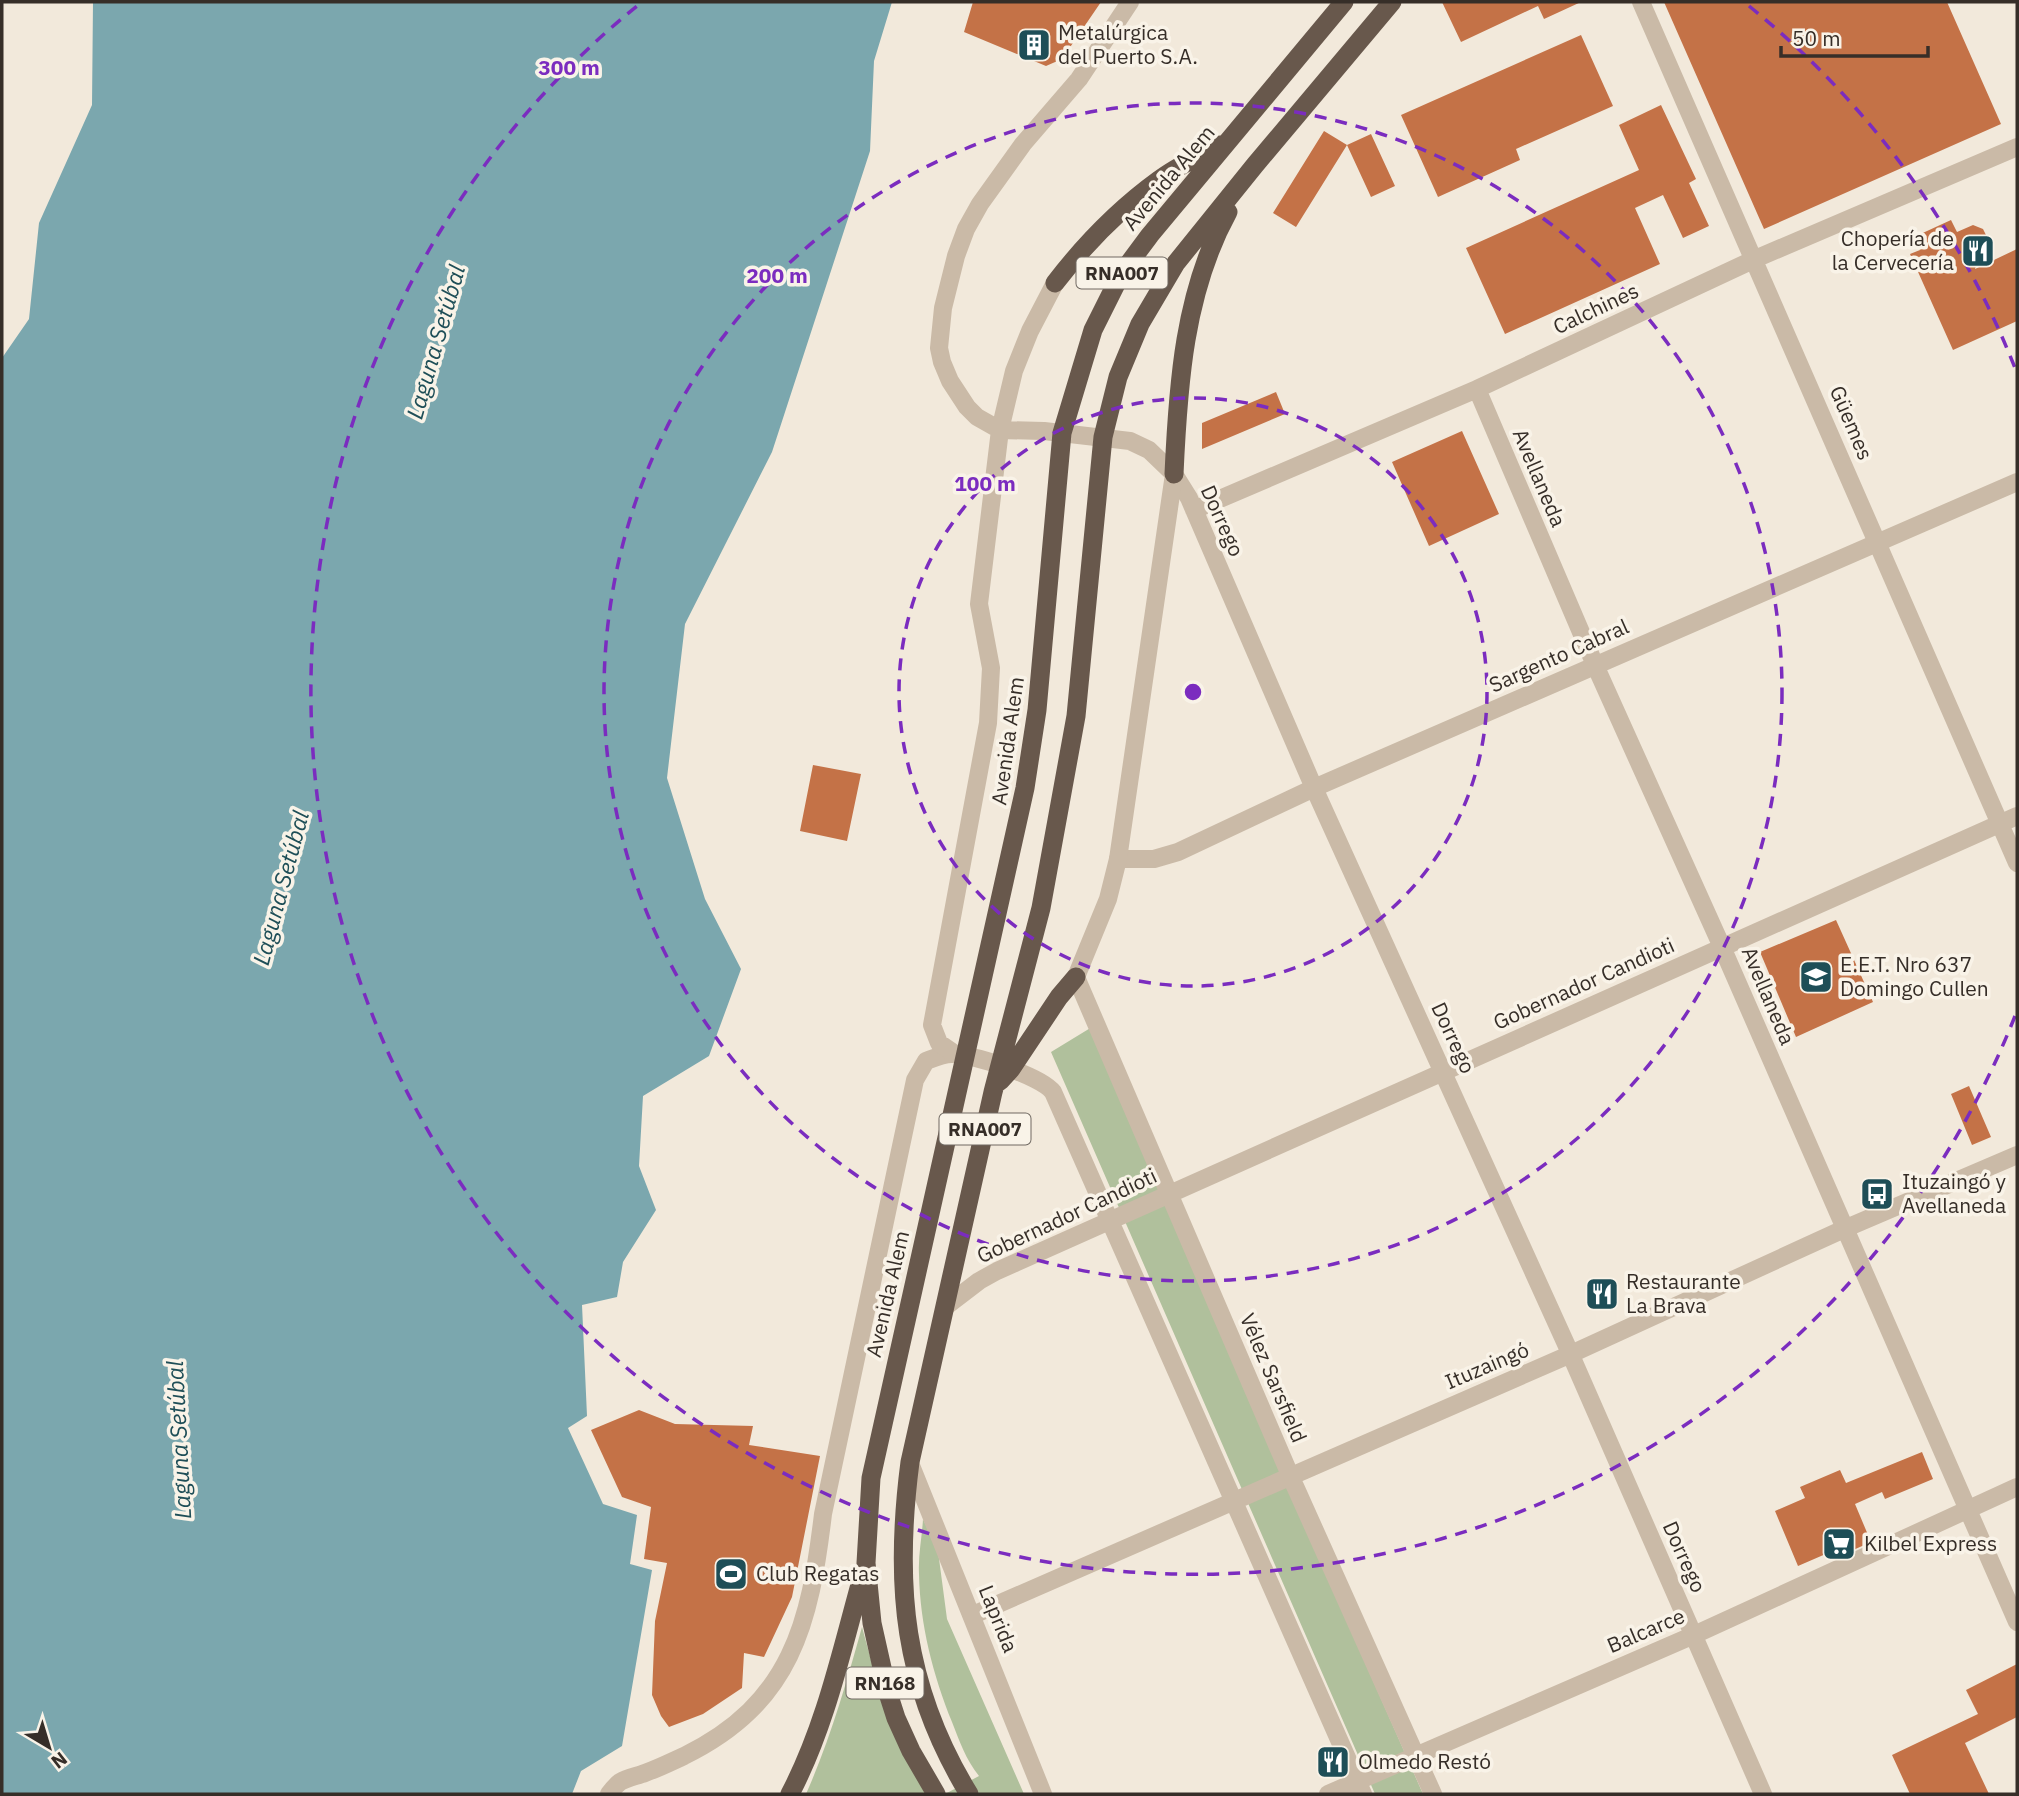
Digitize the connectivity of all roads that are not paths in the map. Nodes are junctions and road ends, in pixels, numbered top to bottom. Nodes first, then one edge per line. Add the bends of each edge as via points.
1 (1130, 2) edge
2 (1344, 2) edge
3 (1392, 2) edge
4 (1641, 2) edge
5 (1230, 140) junction
6 (2017, 147) edge
7 (1255, 165) junction
8 (1755, 259) junction
9 (1055, 283) joint
10 (1477, 389) junction
11 (1000, 430) junction
12 (1062, 433) junction
13 (1103, 437) junction
14 (1174, 474) junction
15 (2017, 482) edge
16 (1194, 510) junction
17 (1878, 542) junction
18 (1595, 665) junction
19 (1314, 788) junction
20 (2017, 816) edge
21 (2000, 823) junction
22 (1118, 859) junction
23 (2017, 863) edge
24 (1722, 947) junction
25 (1076, 977) junction
26 (960, 1055) junction
27 (1006, 1067) junction
28 (1444, 1071) junction
29 (2017, 1155) edge
30 (1171, 1194) junction
31 (1109, 1219) junction
32 (1844, 1229) junction
33 (945, 1307) junction
34 (1571, 1354) junction
35 (910, 1462) junction
36 (1290, 1475) junction
37 (2017, 1487) edge
38 (1233, 1500) junction
39 (1968, 1509) junction
40 (866, 1563) junction
41 (973, 1615) junction
42 (2017, 1622) edge
43 (1694, 1636) junction
44 (1415, 1755) junction
45 (1360, 1788) edge
46 (967, 1792) edge
47 (610, 1794) edge
48 (790, 1794) edge
49 (936, 1794) edge
50 (1043, 1794) edge
51 (1328, 1794) edge
52 (1433, 1794) edge
53 (1763, 1794) edge

1 - 11 street via 1079,79 998,176 966,229 956,256 939,333 942,362 967,407
2 - 5 highway, Avenida Alem / RNA007
3 - 7 highway, RNA007
4 - 8 street, Güemes
5 - 9 highway via 1161,178 1124,208
5 - 12 highway, Avenida Alem / RNA007 via 1121,274 1093,330
6 - 8 street, Calchines
7 - 13 highway, RNA007 via 1176,263 1152,302 1128,350
7 - 14 highway via 1220,227 1189,319
8 - 10 street, Calchines
8 - 17 street, Güemes
9 - 11 street via 1014,371
10 - 16 street, Calchines
10 - 18 street, Avellaneda
11 - 12 street, Dorrego
11 - 26 street via 979,604 991,668 988,723 932,1025 939,1043
12 - 13 street, Dorrego
12 - 26 highway, Avenida Alem / RNA007 via 1027,777
13 - 14 street, Dorrego via 1139,444
13 - 27 highway, RNA007 via 1076,716
14 - 16 street, Dorrego
14 - 22 street
15 - 17 street, Sargento Cabral
16 - 19 street, Dorrego
17 - 18 street, Sargento Cabral
17 - 21 street, Güemes
18 - 19 street, Sargento Cabral
18 - 24 street, Avellaneda
19 - 22 street, Sargento Cabral via 1178,852 1154,859
19 - 28 street, Dorrego
20 - 21 street, Gobernador Candioti
21 - 23 street, Güemes
21 - 24 street, Gobernador Candioti
22 - 25 street via 1108,899
24 - 28 street, Gobernador Candioti
24 - 32 street, Avellaneda
25 - 27 highway
25 - 30 street, Vélez Sarsfield
26 - 27 street
26 - 40 highway, Avenida Alem / RNA007 via 871,1478
26 - 47 street via 926,1061 915,1080 823,1514 814,1583 785,1667 752,1709 720,1735 662,1767 619,1783
27 - 31 street via 1048,1085
27 - 33 highway, RNA007 via 994,1087
28 - 30 street, Gobernador Candioti
28 - 34 street, Dorrego
29 - 32 street, Ituzaingó
30 - 31 street, Gobernador Candioti
30 - 36 street, Vélez Sarsfield
31 - 33 street, Gobernador Candioti via 997,1270
31 - 38 street
32 - 34 street, Ituzaingó
32 - 39 street, Avellaneda
33 - 35 highway, RNA007
34 - 36 street, Ituzaingó
34 - 43 street, Dorrego
35 - 41 street, Laprida
35 - 46 highway, RNA007 via 901,1549 913,1661 922,1696
36 - 38 street, Ituzaingó
36 - 44 street, Vélez Sarsfield
37 - 39 street, Balcarce
38 - 41 street, Ituzaingó
38 - 45 street
39 - 42 street, Avellaneda
39 - 43 street, Balcarce
40 - 48 highway via 834,1686
40 - 49 highway, RN168 via 868,1599 887,1689 911,1751
41 - 50 street, Laprida
43 - 44 street, Balcarce
43 - 53 street, Dorrego
44 - 45 street, Balcarce
44 - 52 street, Vélez Sarsfield
45 - 51 street, Balcarce

